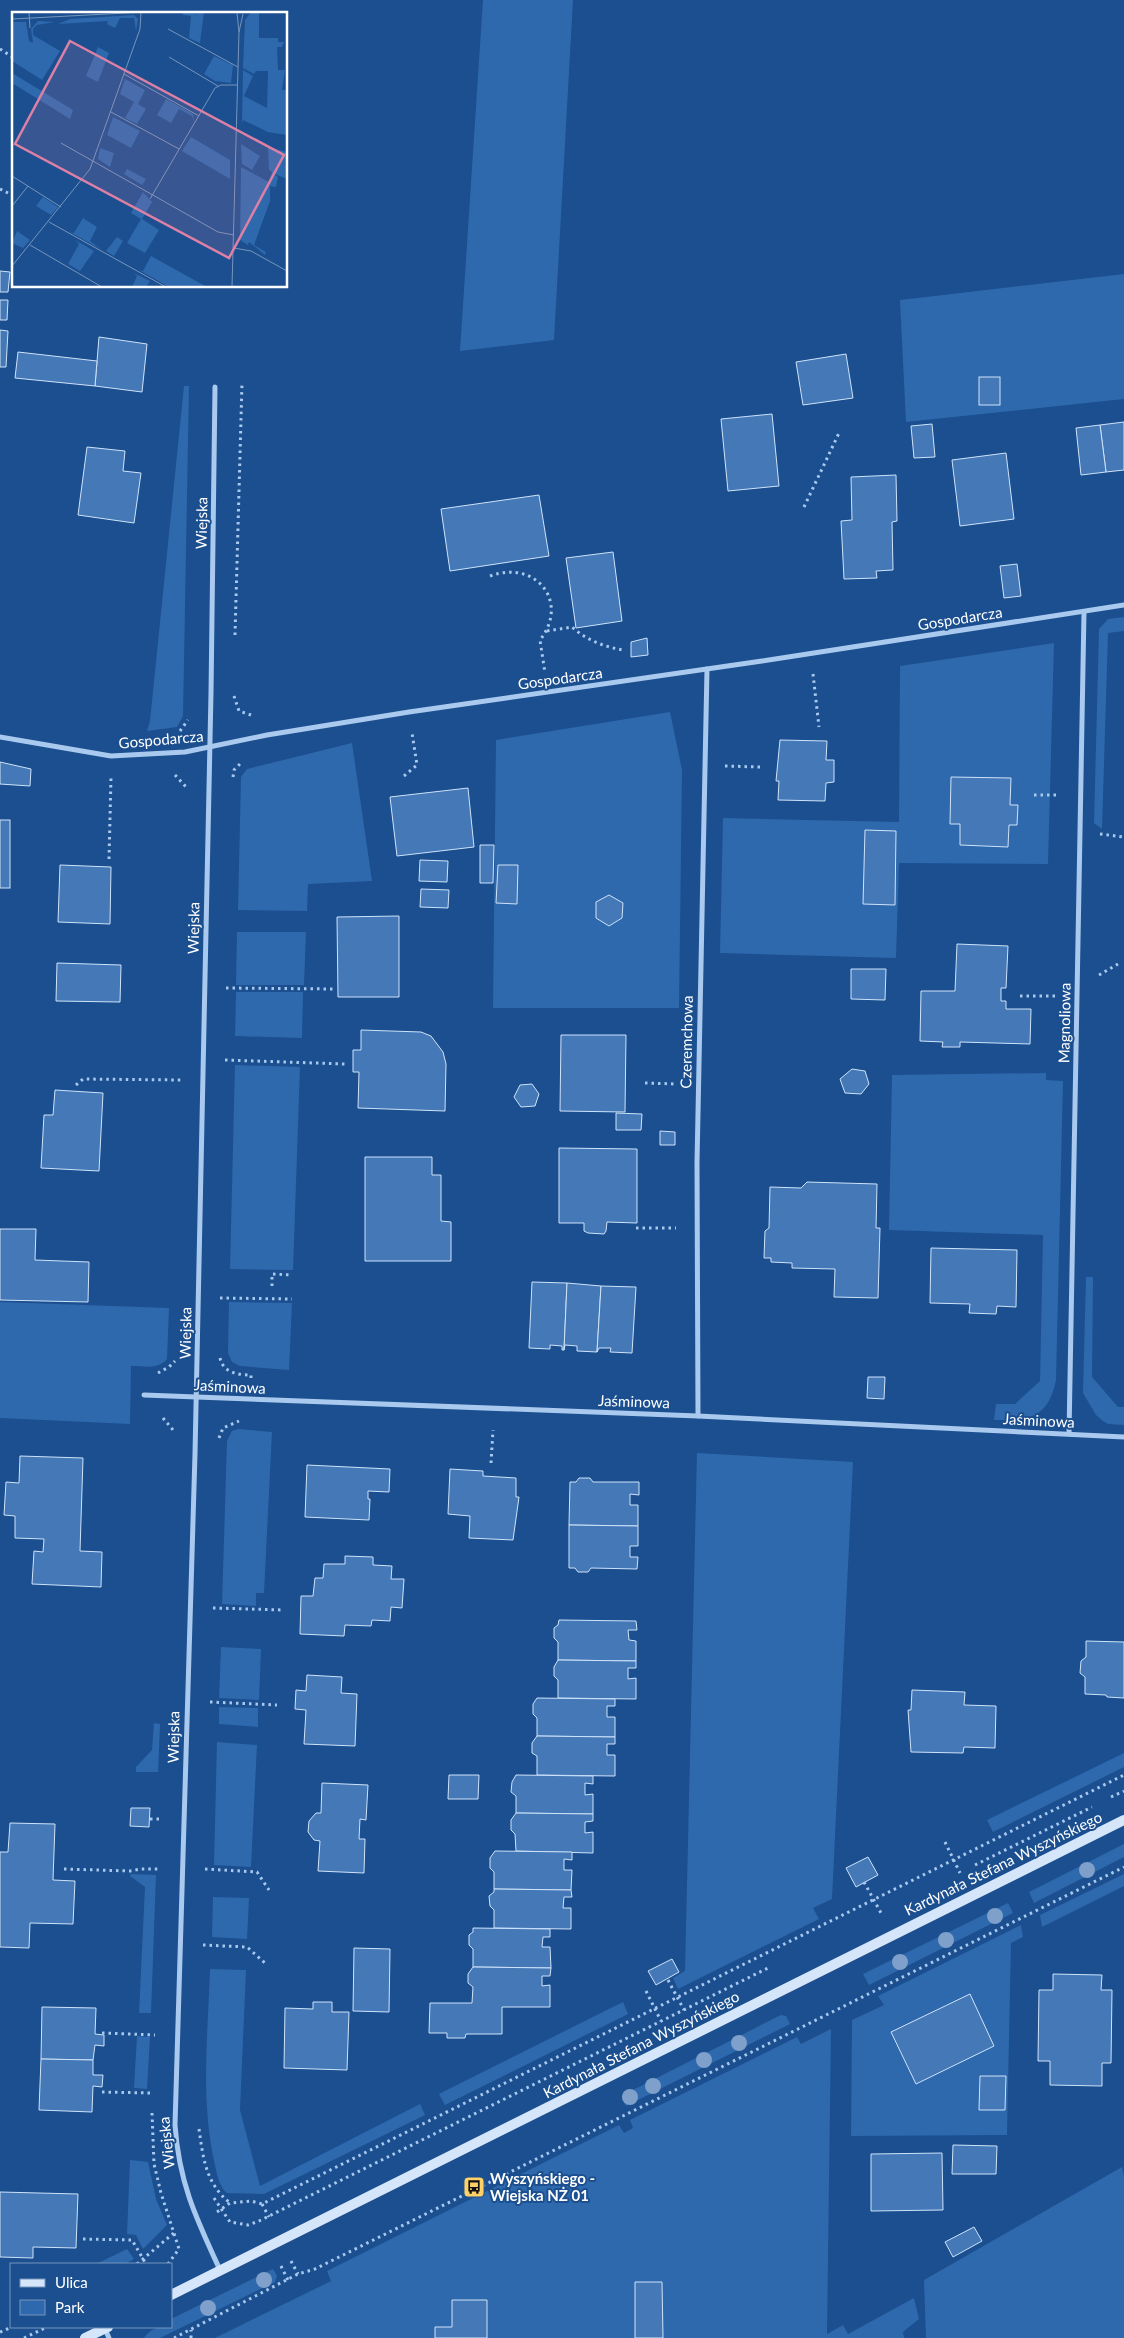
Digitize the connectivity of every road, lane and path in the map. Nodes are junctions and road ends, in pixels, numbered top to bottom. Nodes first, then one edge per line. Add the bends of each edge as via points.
1 (0, 49) edge
2 (12, 57) edge
3 (0, 189) edge
4 (12, 195) edge
5 (242, 383) dead end
6 (215, 387) dead end
7 (839, 433) dead end
8 (804, 507) dead end
9 (490, 576) dead end
10 (1124, 606) edge
11 (1084, 612) junction
12 (546, 631) junction
13 (235, 641) dead end
14 (623, 650) dead end
15 (811, 654) junction
16 (707, 669) junction
17 (234, 691) dead end
18 (548, 693) junction
19 (409, 712) junction
20 (189, 713) dead end
21 (819, 727) dead end
22 (267, 735) junction
23 (0, 738) edge
24 (209, 747) junction
25 (157, 755) junction
26 (111, 756) junction
27 (247, 760) dead end
28 (705, 766) junction
29 (760, 768) dead end
30 (404, 776) dead end
31 (231, 785) dead end
32 (188, 790) dead end
33 (109, 858) dead end
34 (226, 978) dead end
35 (226, 988) junction
36 (333, 989) dead end
37 (1020, 996) dead end
38 (1077, 997) junction
39 (226, 998) dead end
40 (225, 1053) dead end
41 (225, 1060) junction
42 (346, 1064) dead end
43 (225, 1069) dead end
44 (182, 1070) dead end
45 (182, 1080) junction
46 (645, 1083) dead end
47 (698, 1083) junction
48 (76, 1084) dead end
49 (182, 1090) dead end
50 (636, 1228) dead end
51 (697, 1228) junction
52 (292, 1275) dead end
53 (272, 1286) dead end
54 (220, 1291) dead end
55 (220, 1298) junction
56 (292, 1299) dead end
57 (220, 1306) dead end
58 (176, 1353) dead end
59 (220, 1355) dead end
60 (144, 1395) junction
61 (195, 1396) junction
62 (250, 1399) junction
63 (494, 1409) junction
64 (698, 1416) junction
65 (1069, 1434) junction
66 (175, 1437) dead end
67 (1124, 1437) edge
68 (218, 1440) dead end
69 (491, 1463) dead end
70 (213, 1598) dead end
71 (213, 1608) junction
72 (284, 1610) dead end
73 (212, 1616) dead end
74 (210, 1692) dead end
75 (210, 1702) junction
76 (277, 1705) dead end
77 (210, 1712) dead end
78 (1124, 1775) edge
79 (1124, 1791) edge
80 (1106, 1800) dead end
81 (1098, 1804) dead end
82 (163, 1810) dead end
83 (150, 1819) dead end
84 (163, 1819) junction
85 (1124, 1820) edge
86 (162, 1827) dead end
87 (945, 1842) dead end
88 (205, 1860) dead end
89 (954, 1860) junction
90 (161, 1861) dead end
91 (1124, 1867) edge
92 (64, 1869) dead end
93 (161, 1869) junction
94 (205, 1869) junction
95 (960, 1873) junction
96 (205, 1877) dead end
97 (952, 1877) dead end
98 (160, 1879) dead end
99 (864, 1882) dead end
100 (269, 1890) dead end
101 (873, 1900) junction
102 (890, 1908) dead end
103 (881, 1913) junction
104 (873, 1916) dead end
105 (203, 1935) dead end
106 (203, 1945) junction
107 (203, 1953) dead end
108 (265, 1963) dead end
109 (773, 1966) dead end
110 (668, 1980) dead end
111 (646, 1991) dead end
112 (678, 1997) junction
113 (655, 2009) junction
114 (684, 2010) junction
115 (661, 2021) junction
116 (156, 2028) dead end
117 (102, 2033) dead end
118 (155, 2034) junction
119 (155, 2044) dead end
120 (153, 2083) dead end
121 (102, 2092) dead end
122 (152, 2093) junction
123 (152, 2103) dead end
124 (152, 2111) dead end
125 (198, 2125) dead end
126 (230, 2203) junction
127 (197, 2221) junction
128 (259, 2221) dead end
129 (175, 2233) junction
130 (82, 2239) dead end
131 (144, 2259) junction
132 (138, 2263) edge
133 (146, 2263) edge
134 (169, 2263) edge
135 (220, 2270) junction
136 (172, 2294) edge
137 (45, 2328) edge
138 (191, 2329) junction
139 (107, 2331) edge
140 (25, 2338) edge
141 (85, 2338) edge
142 (174, 2338) edge
143 (191, 2338) edge

1 - 2 path
3 - 4 path
5 - 13 path
6 - 24 street, Wiejska
7 - 8 path
9 - 12 path via 511,571 536,579 551,605
10 - 11 street, Gospodarcza
11 - 15 street, Gospodarcza
11 - 38 street, Magnoliowa
12 - 14 path via 572,627 599,644
12 - 18 path via 540,640
15 - 16 street, Gospodarcza
15 - 21 path
16 - 18 street, Gospodarcza
16 - 28 street, Czeremchowa
17 - 22 path via 239,711 263,715
18 - 19 street, Gospodarcza
19 - 22 street, Gospodarcza
19 - 30 path via 416,765
20 - 25 path via 186,725 177,732 157,736
22 - 24 street, Gospodarcza
23 - 26 street, Gospodarcza
24 - 25 street, Gospodarcza
24 - 61 street, Wiejska
25 - 26 street, Gospodarcza
25 - 32 path via 158,774 176,775
26 - 33 path
27 - 31 path via 234,770
28 - 29 path
28 - 47 street, Czeremchowa
34 - 35 path
35 - 36 path
35 - 39 path
37 - 38 path
38 - 65 street, Magnoliowa
40 - 41 path
41 - 42 path
41 - 43 path
44 - 45 path
45 - 48 path via 83,1079
45 - 49 path
46 - 47 path
47 - 51 street, Czeremchowa
50 - 51 path
51 - 64 street, Czeremchowa
52 - 53 path via 272,1274
54 - 55 path
55 - 56 path
55 - 57 path
58 - 60 path via 175,1361 163,1371 145,1373
59 - 62 path via 224,1367 238,1374 251,1375
60 - 61 street, Jaśminowa
60 - 66 path via 143,1414 167,1420
61 - 62 street, Jaśminowa
61 - 127 street, Wiejska via 174,2125 180,2170
62 - 63 street, Jaśminowa
62 - 68 path via 249,1421 227,1425
63 - 64 street, Jaśminowa
63 - 69 path
64 - 65 street, Jaśminowa
65 - 67 street, Jaśminowa
70 - 71 path
71 - 72 path
71 - 73 path
74 - 75 path
75 - 76 path
75 - 77 path
78 - 89 path
79 - 80 path
81 - 95 path
82 - 84 path
83 - 84 path
84 - 86 path
85 - 135 street, Kardynała Stefana Wyszyńskiego
87 - 89 path
88 - 94 path
89 - 95 path
89 - 101 path
90 - 93 path
91 - 138 path
92 - 93 path
93 - 98 path
94 - 96 path
94 - 100 path via 257,1872
95 - 97 path
99 - 101 path
101 - 103 path
101 - 112 path
102 - 103 path
103 - 104 path
105 - 106 path
106 - 107 path
106 - 108 path via 247,1947
109 - 114 path
110 - 112 path
111 - 113 path
112 - 113 path
112 - 114 path
113 - 115 path
113 - 126 path via 262,2204 251,2201
114 - 115 path
115 - 128 path
116 - 118 path
117 - 118 path
118 - 119 path
120 - 122 path
121 - 122 path
122 - 123 path
124 - 129 path via 154,2164
125 - 126 path via 209,2177 214,2188
126 - 127 path
127 - 129 path
127 - 135 street, Wiejska
129 - 131 path
129 - 134 path via 179,2249
130 - 131 path via 132,2240
131 - 132 path
131 - 133 path
135 - 136 street, Kardynała Stefana Wyszyńskiego
137 - 140 path
138 - 142 path
138 - 143 path
139 - 141 street

